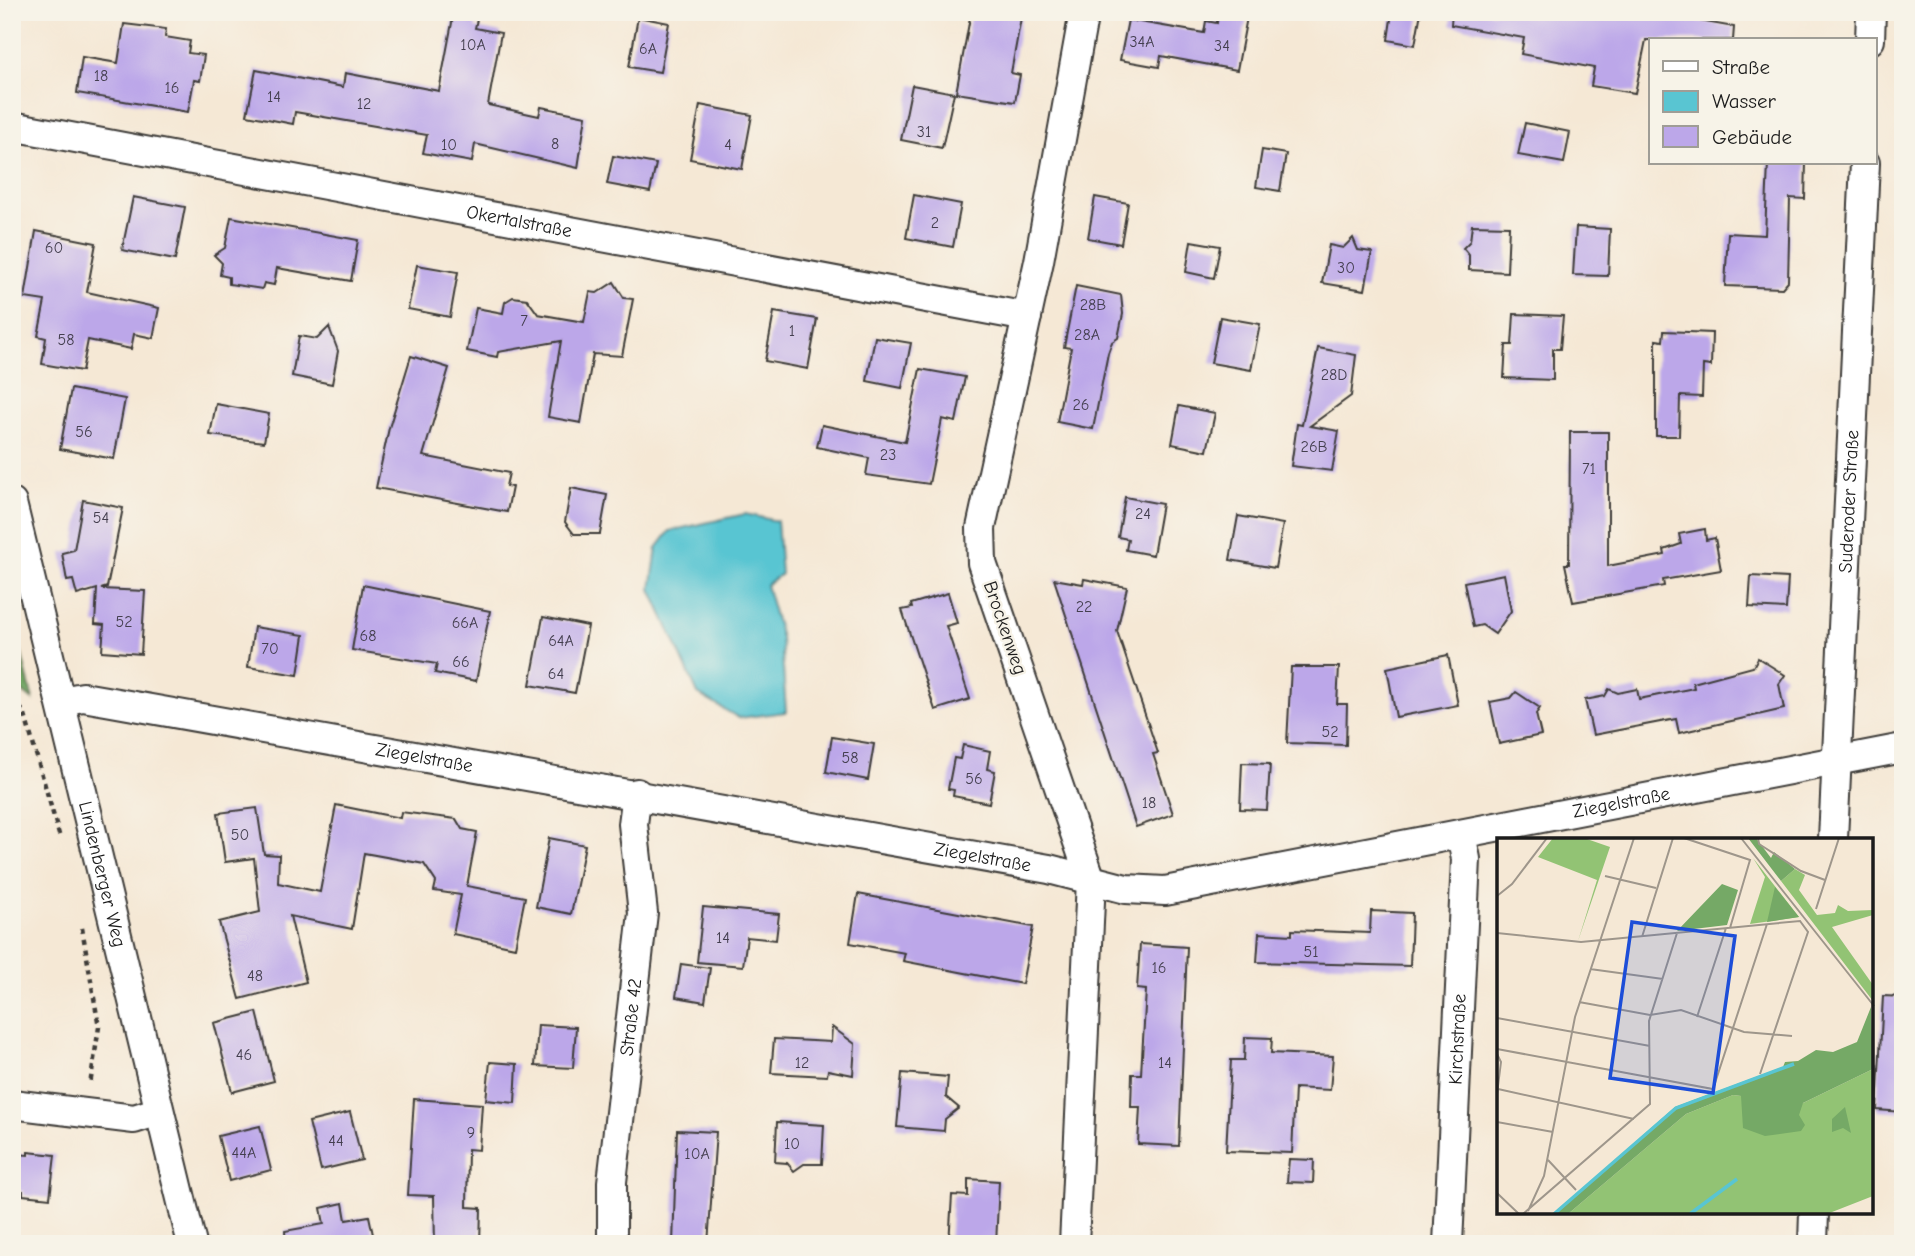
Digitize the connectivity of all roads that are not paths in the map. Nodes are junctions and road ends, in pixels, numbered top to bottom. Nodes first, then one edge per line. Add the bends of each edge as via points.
1 (1084, 12) edge
2 (1871, 12) edge
3 (1870, 38) edge
4 (12, 127) edge
5 (1864, 164) edge
6 (1027, 317) junction
7 (12, 503) edge
8 (61, 701) junction
9 (1903, 748) edge
10 (1838, 761) junction
11 (637, 793) junction
12 (1461, 834) junction
13 (1833, 838) edge
14 (1091, 880) junction
15 (12, 1104) edge
16 (159, 1111) junction
17 (1814, 1214) edge
18 (192, 1244) edge
19 (612, 1244) edge
20 (1074, 1244) edge
21 (1448, 1244) edge
22 (1813, 1244) edge

1 - 6 street, Brockenweg
2 - 3 street
4 - 6 street, Okertalstraße
5 - 10 street, Suderoder Straße
6 - 14 street, Brockenweg via 981,528 982,563
7 - 8 street, Lindenberger Weg
8 - 11 street, Ziegelstraße via 83,697
8 - 16 street, Lindenberger Weg
9 - 10 street, Ziegelstraße
10 - 12 street, Ziegelstraße
10 - 13 street, Suderoder Straße
11 - 14 street, Ziegelstraße
11 - 19 street, Straße 42 via 633,824 643,913 612,1182
12 - 14 street, Ziegelstraße via 1165,891 1126,889
12 - 21 street, Kirchstraße via 1466,859
14 - 20 street, Brockenweg
15 - 16 street via 134,1119
16 - 18 street, Lindenberger Weg
17 - 22 street

